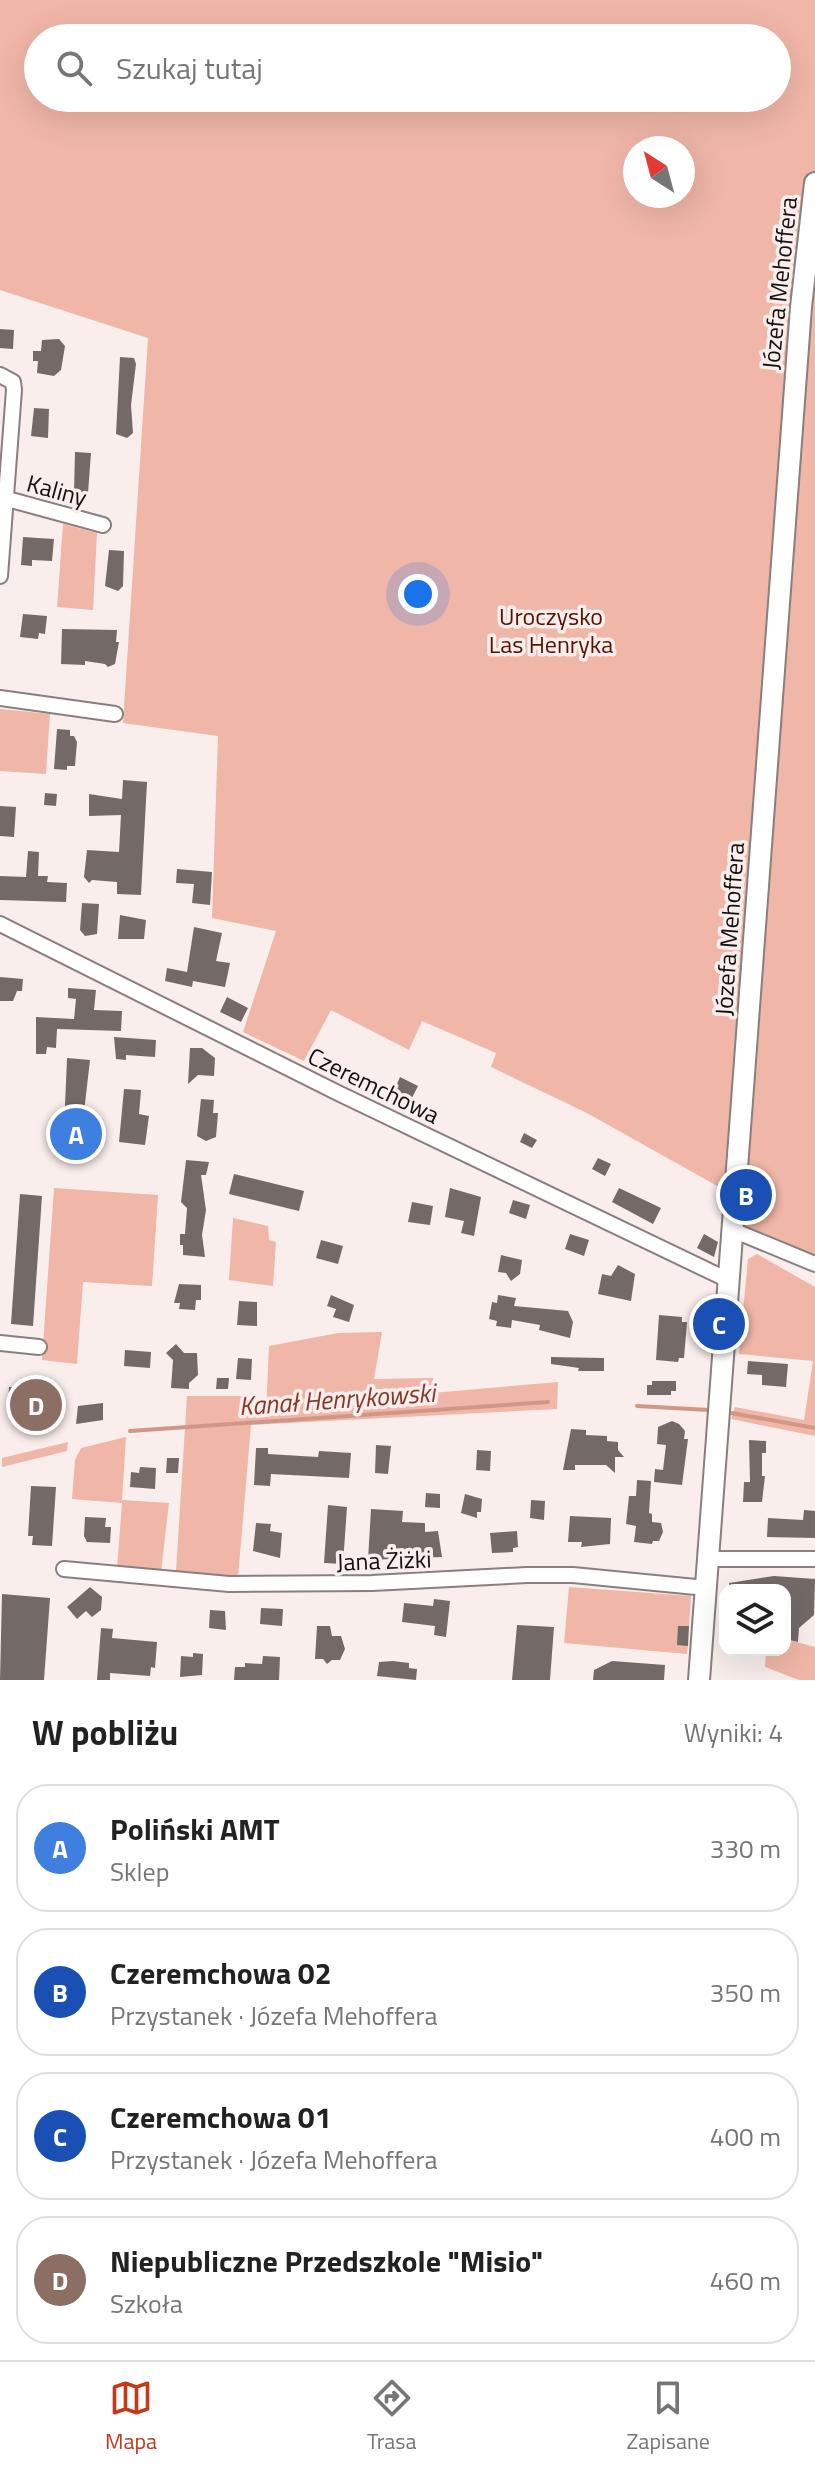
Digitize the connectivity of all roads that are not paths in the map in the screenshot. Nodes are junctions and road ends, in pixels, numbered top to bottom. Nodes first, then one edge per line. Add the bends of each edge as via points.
1 (815, 183) edge
2 (0, 375) edge
3 (4, 498) edge
4 (103, 525) dead end
5 (0, 576) edge
6 (0, 698) edge
7 (115, 714) dead end
8 (0, 924) edge
9 (735, 1231) junction
10 (815, 1264) edge
11 (730, 1281) junction
12 (0, 1343) edge
13 (39, 1347) dead end
14 (708, 1559) junction
15 (815, 1559) edge
16 (64, 1569) dead end
17 (706, 1588) junction
18 (699, 1680) edge

1 - 9 street, Józefa Mehoffera via 787,485
2 - 3 street via 13,382 14,390
3 - 4 street, Kaliny
3 - 5 street
6 - 7 street
8 - 11 street, Czeremchowa
9 - 10 street
9 - 11 street, Józefa Mehoffera
11 - 14 street, Józefa Mehoffera
12 - 13 street
14 - 15 street
14 - 17 street, Józefa Mehoffera
16 - 17 street, Jana Żiżki via 229,1584 540,1575
17 - 18 street, Józefa Mehoffera

